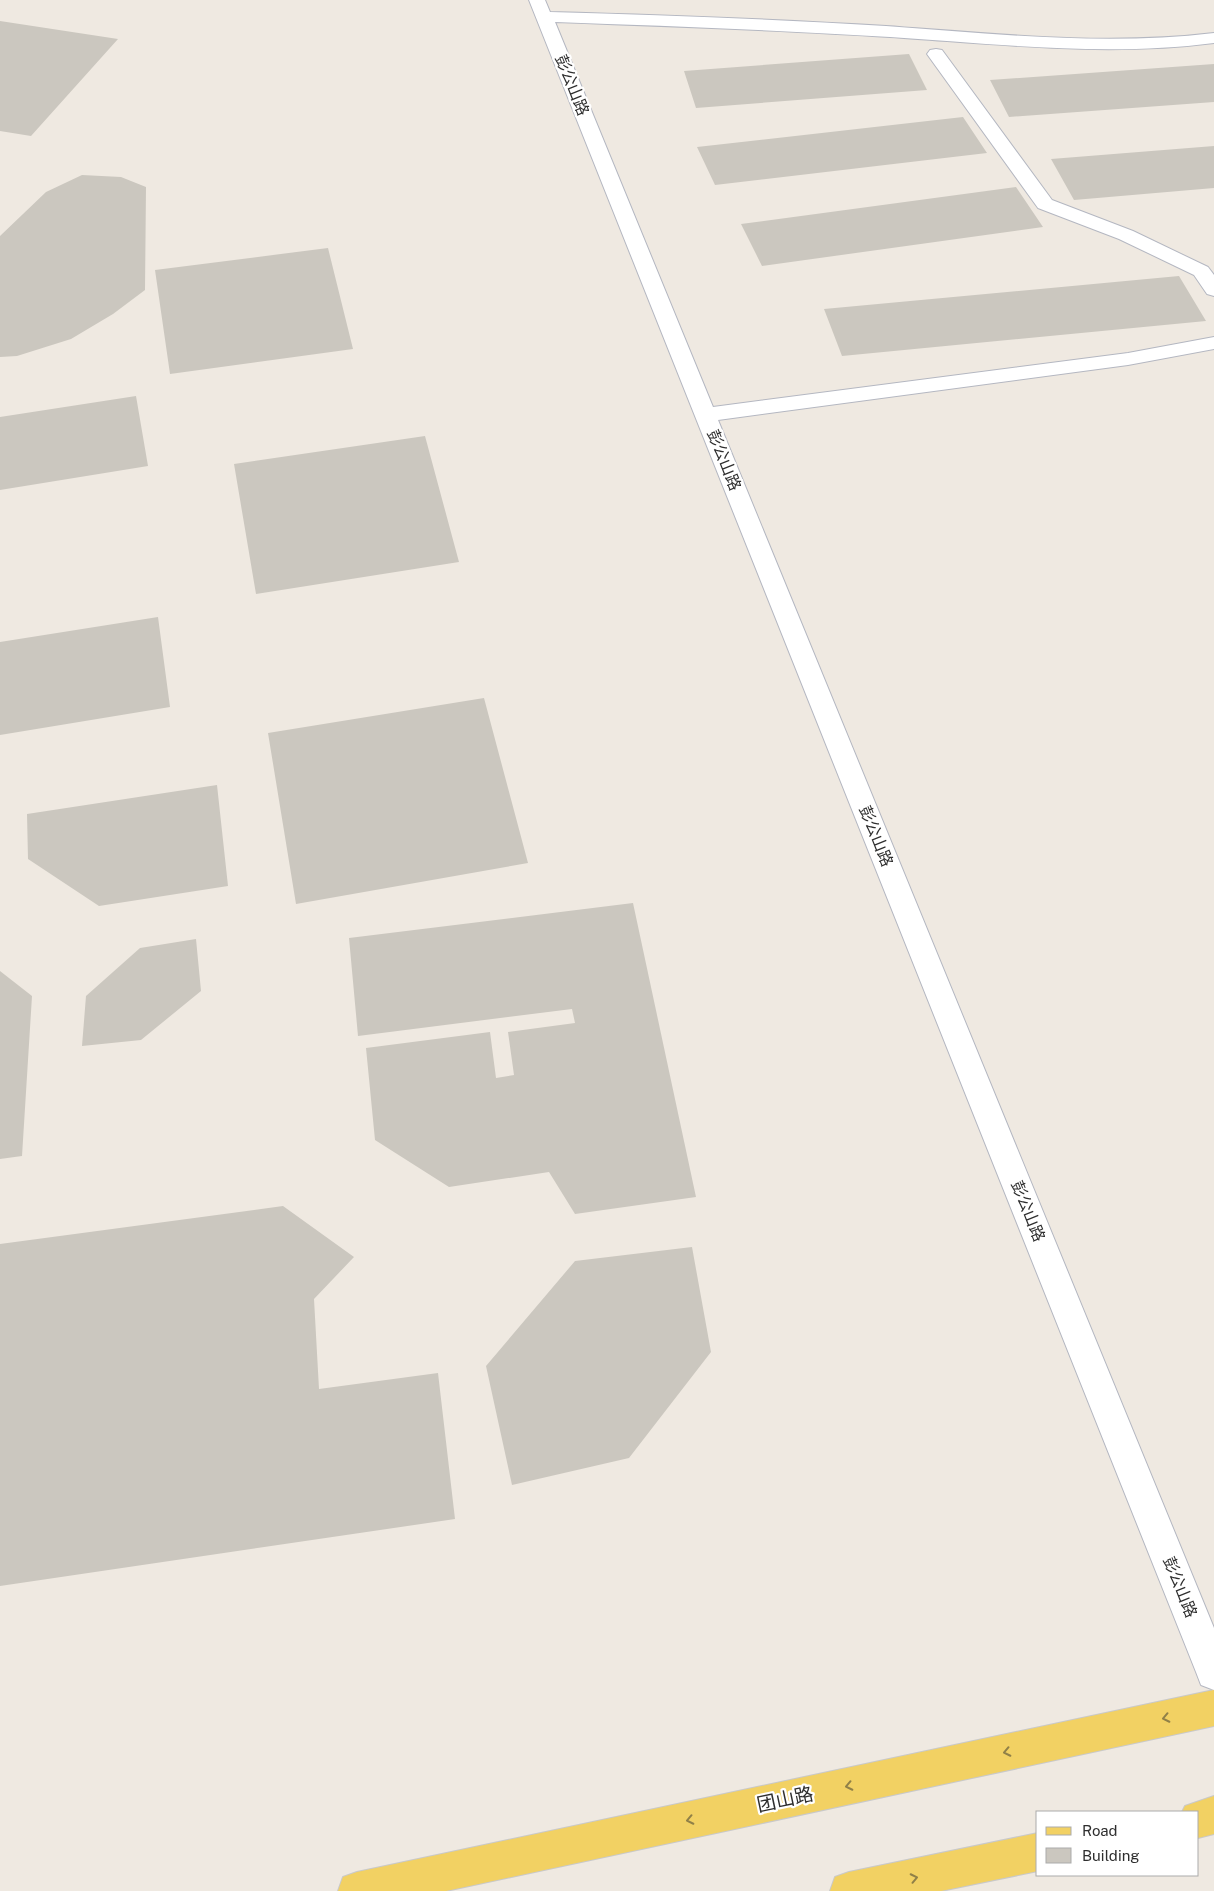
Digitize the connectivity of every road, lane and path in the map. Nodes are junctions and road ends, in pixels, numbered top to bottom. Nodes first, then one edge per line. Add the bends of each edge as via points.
1 (541, 9) edge
2 (1214, 38) edge
3 (936, 54) dead end
4 (1214, 290) edge
5 (1214, 343) edge
6 (706, 414) junction
7 (1214, 1672) edge
8 (1214, 1708) edge
9 (1214, 1815) edge
10 (1199, 1819) edge
11 (1036, 1852) edge
12 (356, 1891) edge
13 (849, 1891) edge

1 - 2 street via 1058,43 1174,43
1 - 6 street, 彭公山路
3 - 4 street via 1046,204 1126,235 1202,270
5 - 6 street via 1128,359
6 - 7 street, 彭公山路
8 -> 12 main road, 团山路
9 - 10 main road
13 -> 11 main road

